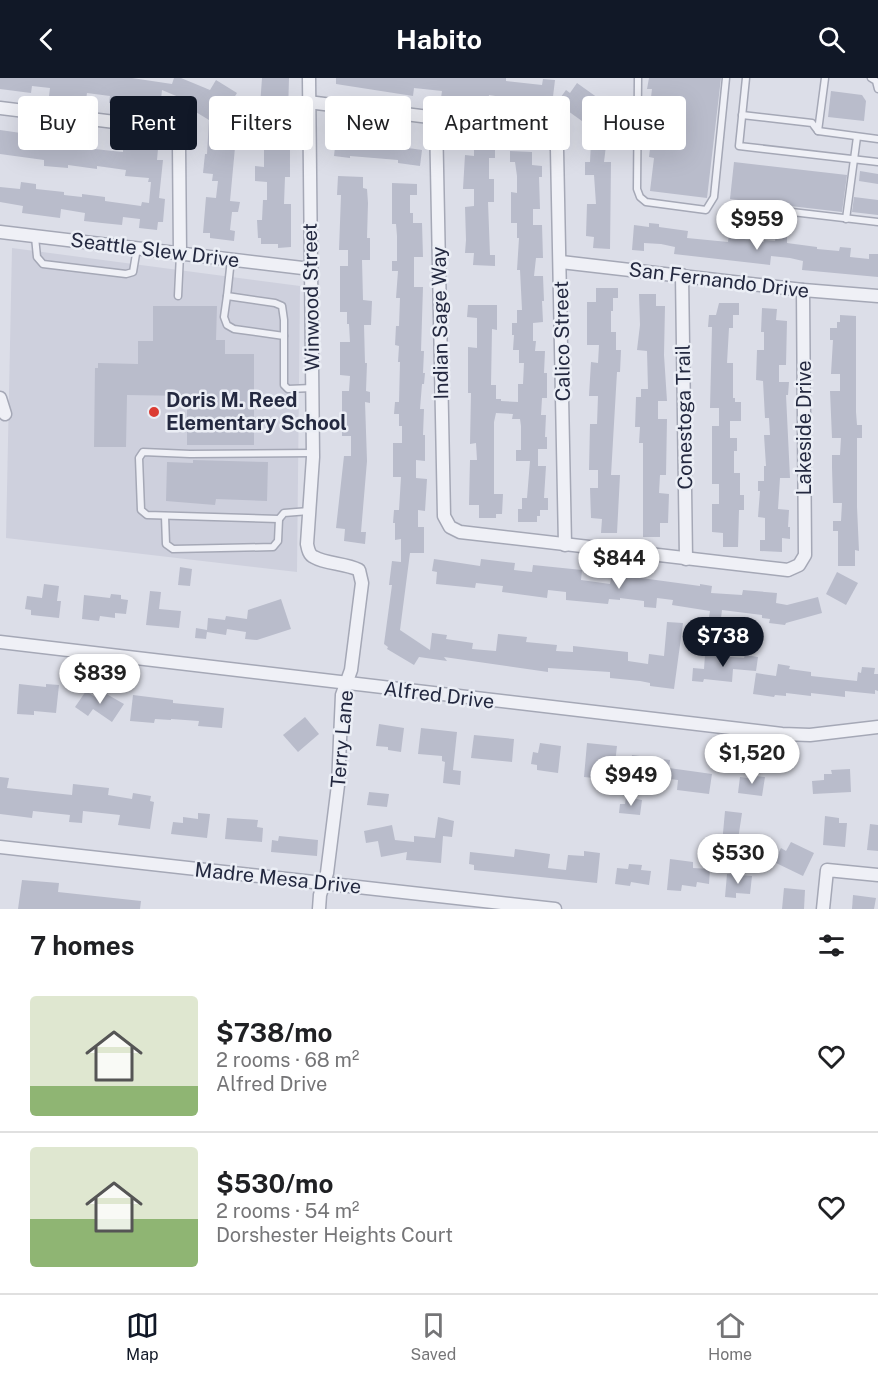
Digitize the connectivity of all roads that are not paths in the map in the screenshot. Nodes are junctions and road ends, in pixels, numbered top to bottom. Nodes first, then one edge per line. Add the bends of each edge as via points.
1 (309, 78) edge
2 (638, 78) edge
3 (726, 78) edge
4 (746, 78) edge
5 (825, 78) edge
6 (871, 78) edge
7 (878, 89) edge
8 (308, 96) edge
9 (313, 103) edge
10 (0, 108) edge
11 (742, 115) junction
12 (423, 116) edge
13 (818, 131) junction
14 (857, 136) junction
15 (878, 139) edge
16 (309, 150) edge
17 (437, 150) edge
18 (557, 150) edge
19 (854, 159) junction
20 (878, 162) edge
21 (740, 206) dead end
22 (846, 219) junction
23 (878, 222) edge
24 (0, 232) edge
25 (35, 236) junction
26 (137, 248) junction
27 (180, 253) junction
28 (231, 260) junction
29 (561, 261) junction
30 (311, 269) junction
31 (682, 275) junction
32 (803, 290) junction
33 (178, 296) dead end
34 (227, 296) junction
35 (878, 296) edge
36 (284, 336) junction
37 (312, 388) junction
38 (0, 398) edge
39 (5, 414) dead end
40 (313, 453) junction
41 (309, 511) junction
42 (165, 516) junction
43 (279, 519) junction
44 (565, 545) junction
45 (686, 559) junction
46 (359, 570) joint
47 (0, 642) edge
48 (346, 684) junction
49 (878, 727) edge
50 (0, 847) edge
51 (878, 875) edge
52 (324, 883) junction
53 (320, 909) edge
54 (555, 909) edge
55 (823, 909) edge

1 - 8 street, Winwood Street
2 - 3 lane via 640,197 646,202 706,210 714,197
4 - 11 lane
5 - 13 lane
6 - 7 lane
9 - 12 street
10 - 27 street via 164,128 173,134 179,145
11 - 13 lane via 812,123
11 - 19 lane via 739,146
13 - 14 lane
14 - 15 lane
14 - 19 lane
16 - 30 street, Winwood Street
17 - 44 street, Indian Sage Way via 444,516 460,532
18 - 29 street, Calico Street
19 - 20 lane
19 - 22 lane
21 - 22 lane
22 - 23 lane
24 - 25 street, Seattle Slew Drive
25 - 26 street, Seattle Slew Drive
25 - 26 lane via 37,257 43,264 126,274 133,272
26 - 27 street, Seattle Slew Drive
27 - 28 street, Seattle Slew Drive
27 - 33 lane
28 - 30 street, Seattle Slew Drive
28 - 34 lane
29 - 31 street, San Fernando Drive
29 - 44 street, Calico Street
30 - 37 street, Winwood Street
31 - 32 street, San Fernando Drive
31 - 45 street, Conestoga Trail
32 - 35 street, San Fernando Drive
32 - 45 street, Lakeside Drive via 805,555 799,565 788,570
34 - 36 lane via 282,306
34 - 36 lane via 227,325
36 - 37 lane via 284,385 288,389
37 - 40 street, Winwood Street
38 - 39 street
40 - 41 street, Winwood Street
40 - 42 lane via 143,452 141,510 147,515
41 - 43 lane via 284,513
41 - 46 street, Winwood Street via 309,552 315,558
42 - 43 lane
42 - 43 lane via 166,544 172,549 273,547 278,541
44 - 45 street
46 - 48 street, Terry Lane via 362,583
47 - 48 street, Alfred Drive
48 - 49 street, Alfred Drive via 782,734 810,735
48 - 52 street, Terry Lane via 342,695 338,785
50 - 52 street, Madre Mesa Drive
51 - 55 street via 827,870
52 - 53 street, Terry Lane
52 - 54 street, Madre Mesa Drive

